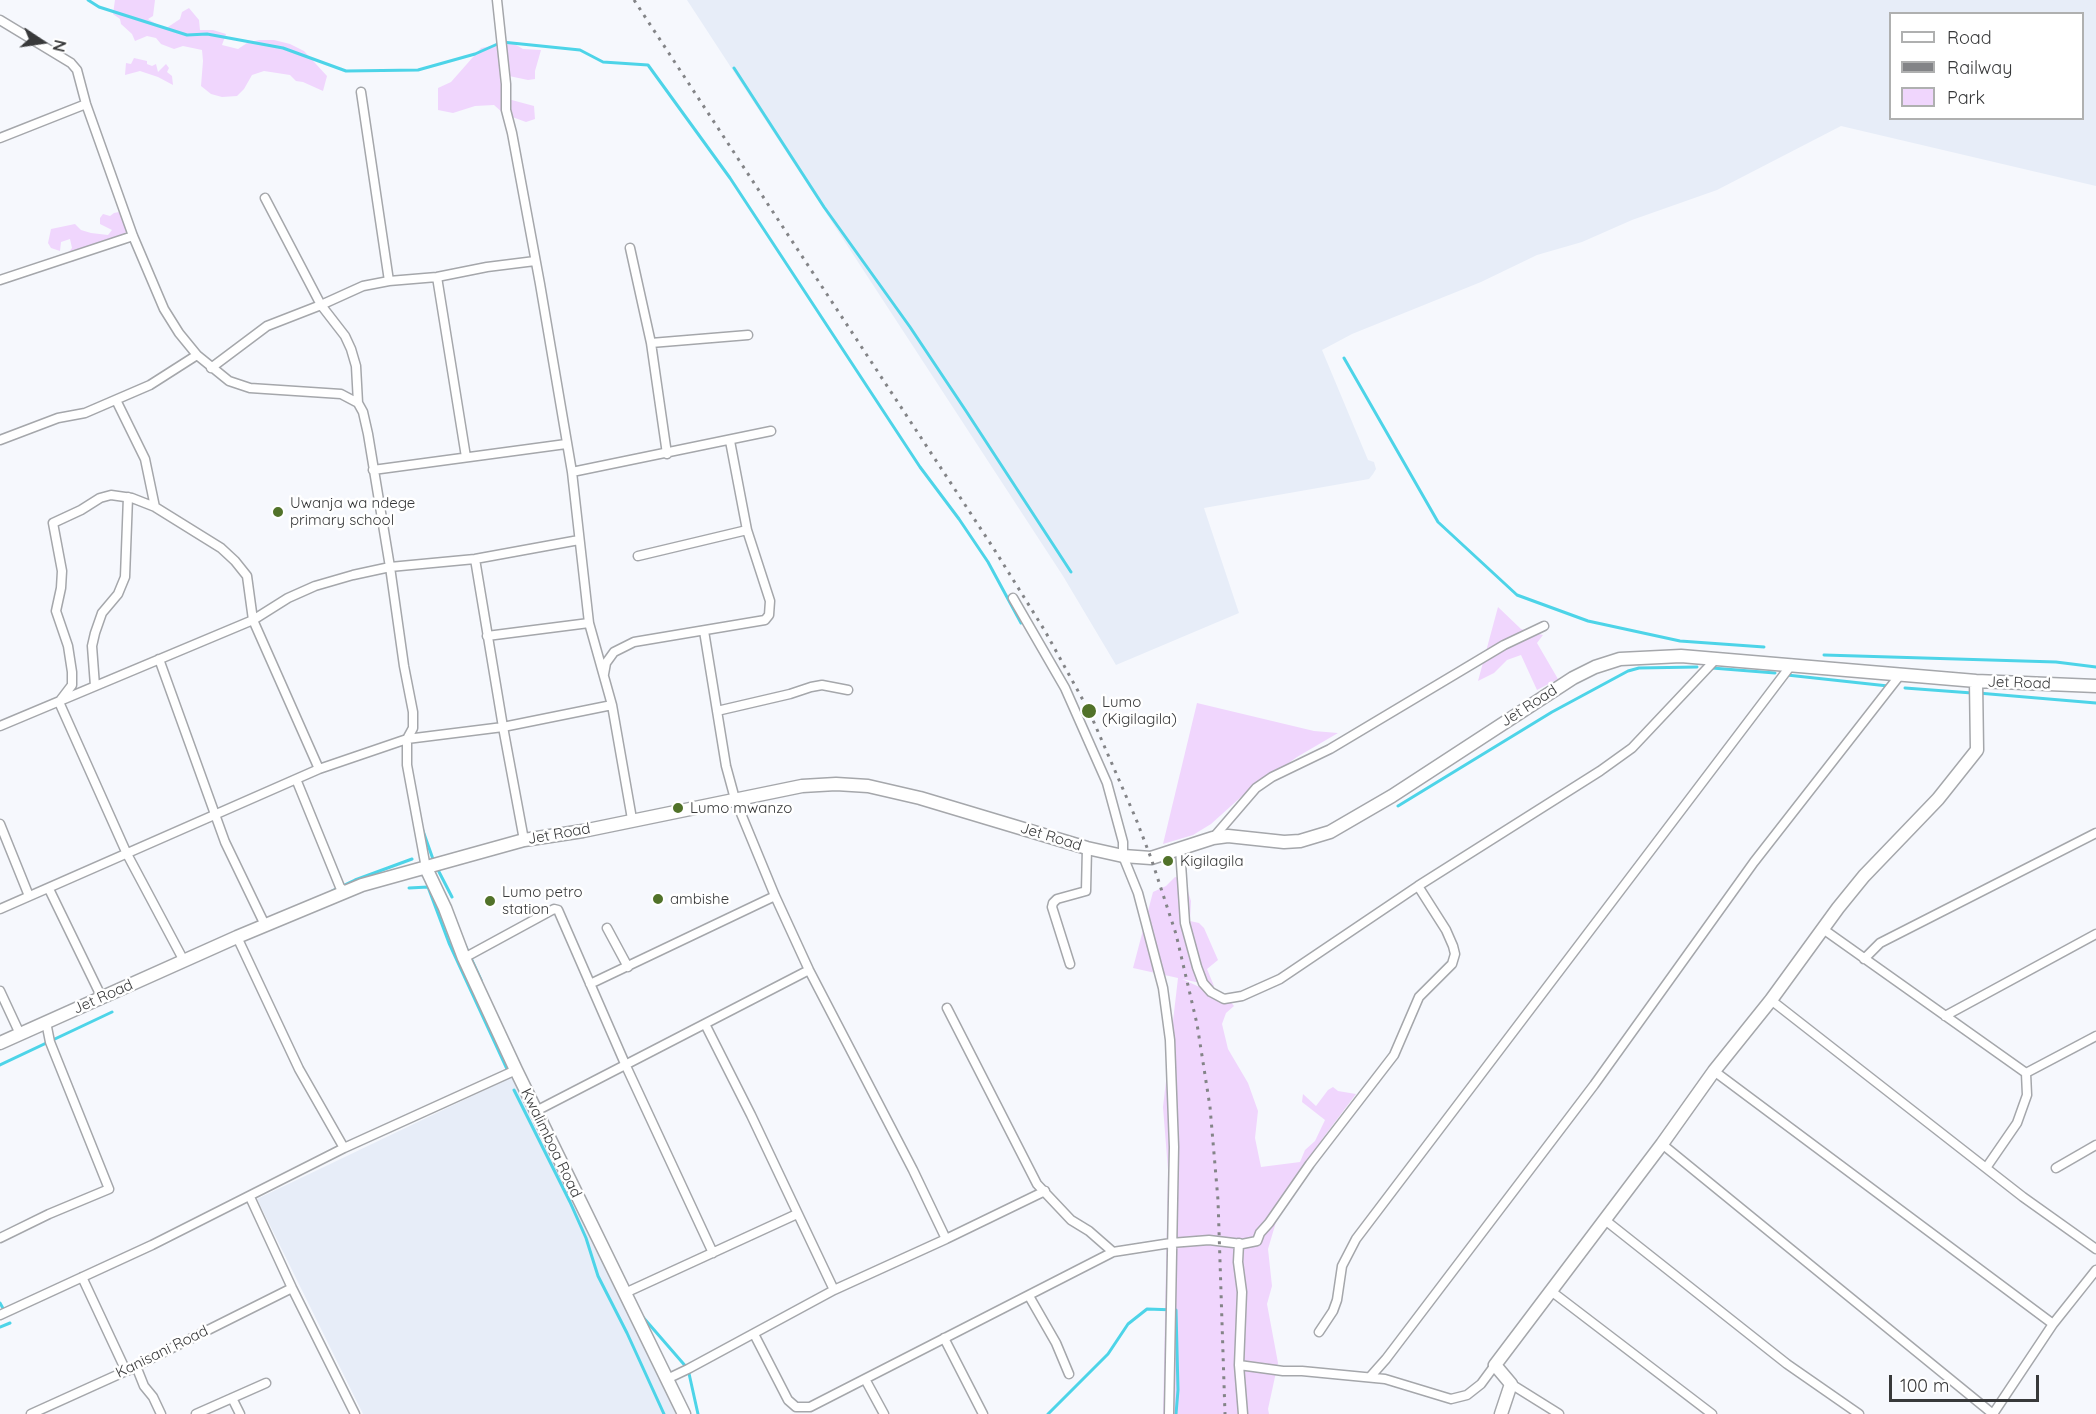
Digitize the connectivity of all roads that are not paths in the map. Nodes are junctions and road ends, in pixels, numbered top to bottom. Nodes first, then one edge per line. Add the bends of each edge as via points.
1 (497, 0) edge
2 (0, 20) edge
3 (361, 92) dead end
4 (86, 104) junction
5 (0, 138) edge
6 (265, 198) dead end
7 (133, 236) junction
8 (630, 248) dead end
9 (535, 261) junction
10 (437, 277) junction
11 (0, 280) edge
12 (389, 281) junction
13 (321, 305) junction
14 (748, 335) dead end
15 (651, 343) junction
16 (197, 355) junction
17 (211, 368) junction
18 (116, 400) junction
19 (358, 402) junction
20 (771, 431) dead end
21 (0, 440) edge
22 (730, 441) junction
23 (567, 444) junction
24 (667, 454) junction
25 (466, 457) junction
26 (373, 470) junction
27 (572, 471) junction
28 (128, 497) junction
29 (154, 507) junction
30 (747, 530) junction
31 (579, 540) junction
32 (638, 556) dead end
33 (475, 559) junction
34 (390, 567) junction
35 (1013, 598) dead end
36 (253, 620) junction
37 (589, 623) junction
38 (1544, 626) dead end
39 (704, 631) junction
40 (488, 636) junction
41 (159, 659) junction
42 (1716, 659) junction
43 (1792, 664) junction
44 (1900, 675) junction
45 (604, 677) junction
46 (1976, 681) junction
47 (95, 686) junction
48 (2096, 686) edge
49 (848, 690) dead end
50 (59, 702) junction
51 (612, 705) junction
52 (717, 711) junction
53 (0, 726) edge
54 (503, 727) junction
55 (407, 739) junction
56 (319, 769) junction
57 (296, 779) junction
58 (735, 799) junction
59 (215, 816) junction
60 (632, 819) junction
61 (0, 824) edge
62 (2096, 833) edge
63 (1213, 838) junction
64 (524, 840) junction
65 (1087, 848) junction
66 (1179, 849) junction
67 (127, 854) junction
68 (1123, 856) junction
69 (426, 868) junction
70 (1418, 886) junction
71 (49, 889) junction
72 (345, 891) junction
73 (29, 896) junction
74 (775, 896) junction
75 (0, 909) edge
76 (265, 925) junction
77 (607, 928) dead end
78 (1823, 929) junction
79 (2096, 934) edge
80 (237, 937) junction
81 (464, 958) junction
82 (1864, 959) junction
83 (184, 961) junction
84 (1070, 964) dead end
85 (628, 968) junction
86 (809, 970) junction
87 (590, 984) junction
88 (0, 991) edge
89 (102, 998) junction
90 (1771, 999) junction
91 (947, 1008) dead end
92 (1945, 1016) junction
93 (46, 1022) junction
94 (705, 1024) junction
95 (20, 1034) junction
96 (2096, 1036) edge
97 (0, 1043) edge
98 (626, 1065) junction
99 (516, 1070) junction
100 (1714, 1071) junction
101 (2026, 1073) junction
102 (536, 1111) junction
103 (1662, 1144) junction
104 (2096, 1145) edge
105 (344, 1148) junction
106 (1986, 1168) junction
107 (2056, 1168) dead end
108 (1045, 1191) junction
109 (250, 1197) junction
110 (797, 1214) junction
111 (1605, 1220) junction
112 (0, 1238) edge
113 (946, 1239) junction
114 (1171, 1243) junction
115 (1239, 1243) junction
116 (2096, 1250) edge
117 (1113, 1252) junction
118 (713, 1253) junction
119 (2096, 1270) edge
120 (82, 1277) junction
121 (292, 1288) junction
122 (834, 1290) junction
123 (1551, 1291) junction
124 (625, 1293) junction
125 (1029, 1296) junction
126 (0, 1315) edge
127 (2053, 1324) junction
128 (1319, 1332) dead end
129 (754, 1334) junction
130 (944, 1338) junction
131 (1239, 1365) junction
132 (1495, 1365) junction
133 (126, 1371) junction
134 (1069, 1374) dead end
135 (1370, 1377) junction
136 (865, 1378) junction
137 (667, 1379) junction
138 (266, 1383) dead end
139 (1511, 1384) junction
140 (232, 1398) junction
141 (31, 1414) edge
142 (161, 1414) edge
143 (196, 1414) edge
144 (240, 1414) edge
145 (355, 1414) edge
146 (684, 1414) edge
147 (884, 1414) edge
148 (983, 1414) edge
149 (1169, 1414) edge
150 (1243, 1414) edge
151 (1501, 1414) edge
152 (1559, 1414) edge
153 (1712, 1414) edge
154 (1859, 1414) edge
155 (1993, 1414) edge

1 - 9 street via 506,110
2 - 4 street via 71,63 77,70
3 - 12 street
4 - 5 street
4 - 7 street
6 - 13 street
7 - 11 street
7 - 16 street via 164,309
8 - 15 street
9 - 10 street
9 - 23 street
10 - 12 street
10 - 25 street
12 - 13 street via 363,286
13 - 17 street via 267,326
13 - 19 street via 351,349
14 - 15 street
15 - 24 street
16 - 17 street
16 - 18 street via 150,385
17 - 19 street via 229,381 250,388 341,394
18 - 21 street
18 - 29 street via 145,459
19 - 26 street
20 - 22 street
22 - 24 street
22 - 30 street
23 - 25 street
23 - 27 street
24 - 27 street
25 - 26 street
26 - 34 street
27 - 31 street
28 - 29 street
28 - 47 street via 125,577 95,633
28 - 50 street via 100,498 54,523 62,571 56,611 72,672 72,685
29 - 36 street via 221,548 235,561 247,576
30 - 32 street
30 - 39 street via 770,601 769,615 765,620
31 - 33 street
31 - 37 street
33 - 34 street
33 - 40 street
34 - 36 street via 315,586
34 - 55 street via 413,712
35 - 68 street via 1065,688 1098,762 1117,815
36 - 41 street
36 - 56 street
37 - 40 street
37 - 45 street
38 - 63 street via 1504,645 1330,749 1272,777 1256,788
39 - 45 street via 625,646 606,663
39 - 52 street
40 - 54 street
41 - 47 street
41 - 59 street
42 - 43 main road, Jet Road
42 - 63 main road, Jet Road via 1638,657 1595,667 1330,832 1284,842
42 - 70 street via 1632,748
43 - 44 main road, Jet Road
43 - 128 street via 1356,1239 1342,1266 1333,1311
44 - 46 main road, Jet Road
44 - 135 street via 1754,862 1594,1085
45 - 51 street
46 - 48 main road, Jet Road
46 - 78 main road via 1977,750 1938,799 1864,876
47 - 50 street
49 - 52 street via 822,685
50 - 53 street
50 - 67 street
51 - 54 street
51 - 60 street
52 - 58 street
54 - 55 street
54 - 64 street
55 - 56 street
55 - 69 street via 407,765
56 - 57 street
57 - 59 street
57 - 72 street
58 - 60 main road, Jet Road
58 - 65 main road, Jet Road via 802,786 868,786
58 - 74 street
59 - 67 street
59 - 76 street
60 - 64 main road, Jet Road
61 - 73 street
62 - 82 street via 1880,944
63 - 66 main road, Jet Road
64 - 69 main road, Jet Road
65 - 68 main road, Jet Road
65 - 84 street via 1086,891 1057,899 1052,907
66 - 68 main road, Jet Road via 1151,858
66 - 70 street via 1185,923 1197,967 1203,983 1224,999 1242,996 1280,979
67 - 71 street
67 - 83 street
68 - 114 street via 1153,946 1166,1011 1174,1147
69 - 72 main road, Jet Road
69 - 81 main road, Kwalimboa Road
70 - 115 street via 1454,946 1452,964 1419,997 1394,1055 1257,1241
71 - 73 street
71 - 89 street
72 - 76 main road, Jet Road
73 - 75 street
74 - 85 street
74 - 86 street
76 - 80 main road, Jet Road
77 - 85 street
78 - 82 street
78 - 90 main road
79 - 92 street
80 - 83 main road, Jet Road
80 - 105 street via 299,1069
81 - 87 street via 555,908 572,937
81 - 99 main road, Kwalimboa Road
82 - 92 street
83 - 89 main road, Jet Road
85 - 87 street
86 - 94 street
86 - 113 street
87 - 98 street
88 - 95 street
89 - 93 main road, Jet Road
90 - 100 main road
90 - 106 street
91 - 108 street via 1031,1173
92 - 101 street
93 - 95 main road, Jet Road
93 - 112 street via 50,1042 109,1189
94 - 98 street
94 - 110 street
95 - 97 main road, Jet Road
96 - 101 street
98 - 102 street
98 - 118 street
99 - 102 main road, Kwalimboa Road
99 - 105 street
100 - 103 main road
100 - 127 street
101 - 106 street via 2027,1095 2017,1124
102 - 124 main road, Kwalimboa Road
103 - 111 main road
103 - 155 street
104 - 107 street
105 - 109 street
106 - 116 street
108 - 113 street
108 - 117 street via 1071,1220
109 - 120 street
109 - 121 street
110 - 118 street
110 - 122 street
111 - 123 main road
111 - 154 street via 1787,1364
113 - 122 street
114 - 115 street
114 - 117 street
114 - 149 street
115 - 131 street
117 - 125 street
118 - 124 street
119 - 127 street
120 - 126 street
120 - 133 street
121 - 133 street, Kanisani Road
121 - 145 street
122 - 129 street
123 - 132 main road
123 - 153 street
124 - 137 main road, Kwalimboa Road
125 - 130 street
125 - 134 street
127 - 155 street
129 - 136 street via 788,1400 796,1407 810,1407
129 - 137 street
130 - 136 street
130 - 148 street
131 - 135 street
131 - 150 street
132 - 135 street via 1481,1384 1467,1395 1451,1400
132 - 139 main road
133 - 141 street, Kanisani Road
133 - 142 street via 138,1371
136 - 147 street
137 - 146 main road, Kwalimboa Road
138 - 140 street
139 - 151 main road
139 - 152 street
140 - 143 street
140 - 144 street

